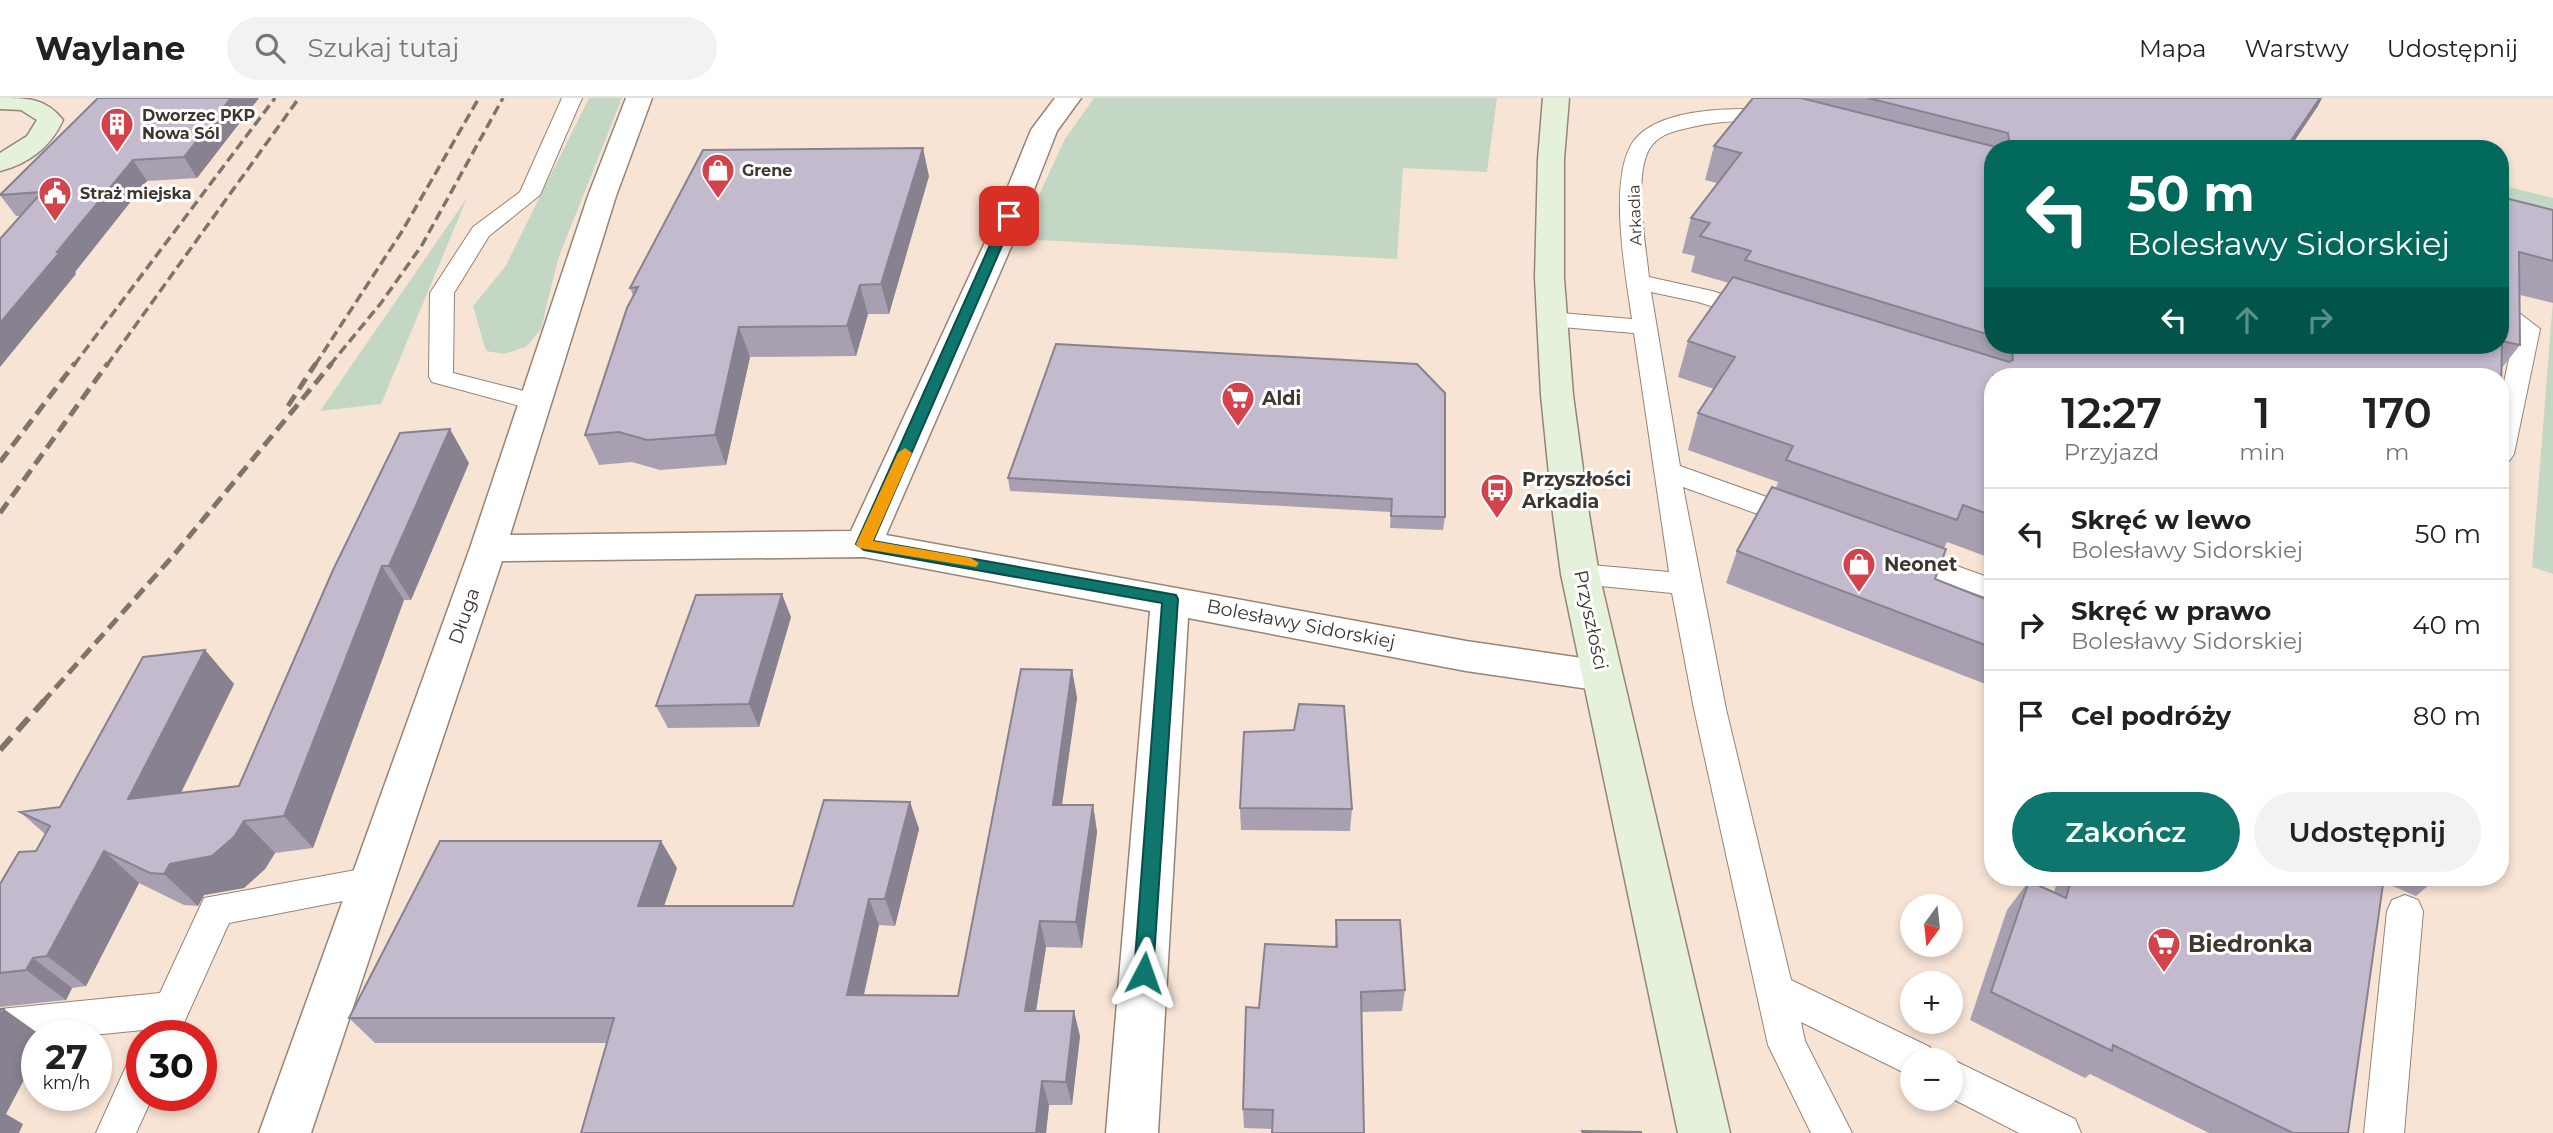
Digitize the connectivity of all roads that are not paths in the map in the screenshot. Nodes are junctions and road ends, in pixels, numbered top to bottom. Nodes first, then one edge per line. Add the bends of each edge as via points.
1 (572, 98) edge
2 (639, 98) edge
3 (1068, 98) edge
4 (1556, 98) edge
5 (0, 101) edge
6 (34, 101) edge
7 (1793, 123) edge
8 (0, 163) edge
9 (1637, 282) junction
10 (2509, 316) edge
11 (1549, 319) junction
12 (1783, 321) edge
13 (1645, 327) junction
14 (535, 402) junction
15 (2509, 417) edge
16 (1667, 471) junction
17 (1824, 528) edge
18 (864, 544) junction
19 (1876, 547) edge
20 (488, 548) junction
21 (1580, 574) junction
22 (1685, 584) junction
23 (1984, 587) edge
24 (1170, 599) junction
25 (1602, 676) junction
26 (372, 882) junction
27 (2405, 911) dead end
28 (1774, 990) junction
29 (167, 1020) edge
30 (126, 1023) edge
31 (0, 1027) edge
32 (1900, 1052) edge
33 (1963, 1084) edge
34 (126, 1111) edge
35 (116, 1133) edge
36 (285, 1133) edge
37 (1132, 1133) edge
38 (1704, 1133) edge
39 (1832, 1133) edge
40 (2060, 1133) edge
41 (2384, 1133) edge

1 - 14 lane via 529,195 481,232 442,293 441,377
2 - 14 street, Długa
3 - 18 street via 1044,130
4 - 11 street, Przyszłości via 1547,228
5 - 6 street
6 - 8 street via 50,120 46,132 33,145
7 - 9 lane, Arkadia via 1766,116 1710,117 1662,128 1642,143 1633,163
9 - 12 lane via 1704,296
9 - 13 lane, Arkadia
10 - 15 lane via 2528,329
11 - 13 lane
11 - 21 street, Przyszłości
13 - 16 lane, Arkadia
14 - 20 street, Długa
16 - 17 lane
16 - 22 lane, Arkadia
18 - 20 street, Bolesławy Sidorskiej
18 - 24 street, Bolesławy Sidorskiej
19 - 23 lane
20 - 26 street, Długa
21 - 22 lane
21 - 25 street, Przyszłości
22 - 28 lane, Arkadia
24 - 25 street, Bolesławy Sidorskiej via 1466,656
24 - 37 street
25 - 38 street, Przyszłości
26 - 29 lane via 217,909
26 - 36 street, Długa
27 - 41 lane
28 - 32 lane
28 - 39 lane, Arkadia via 1787,1045
30 - 31 lane
33 - 40 lane
34 - 35 lane

